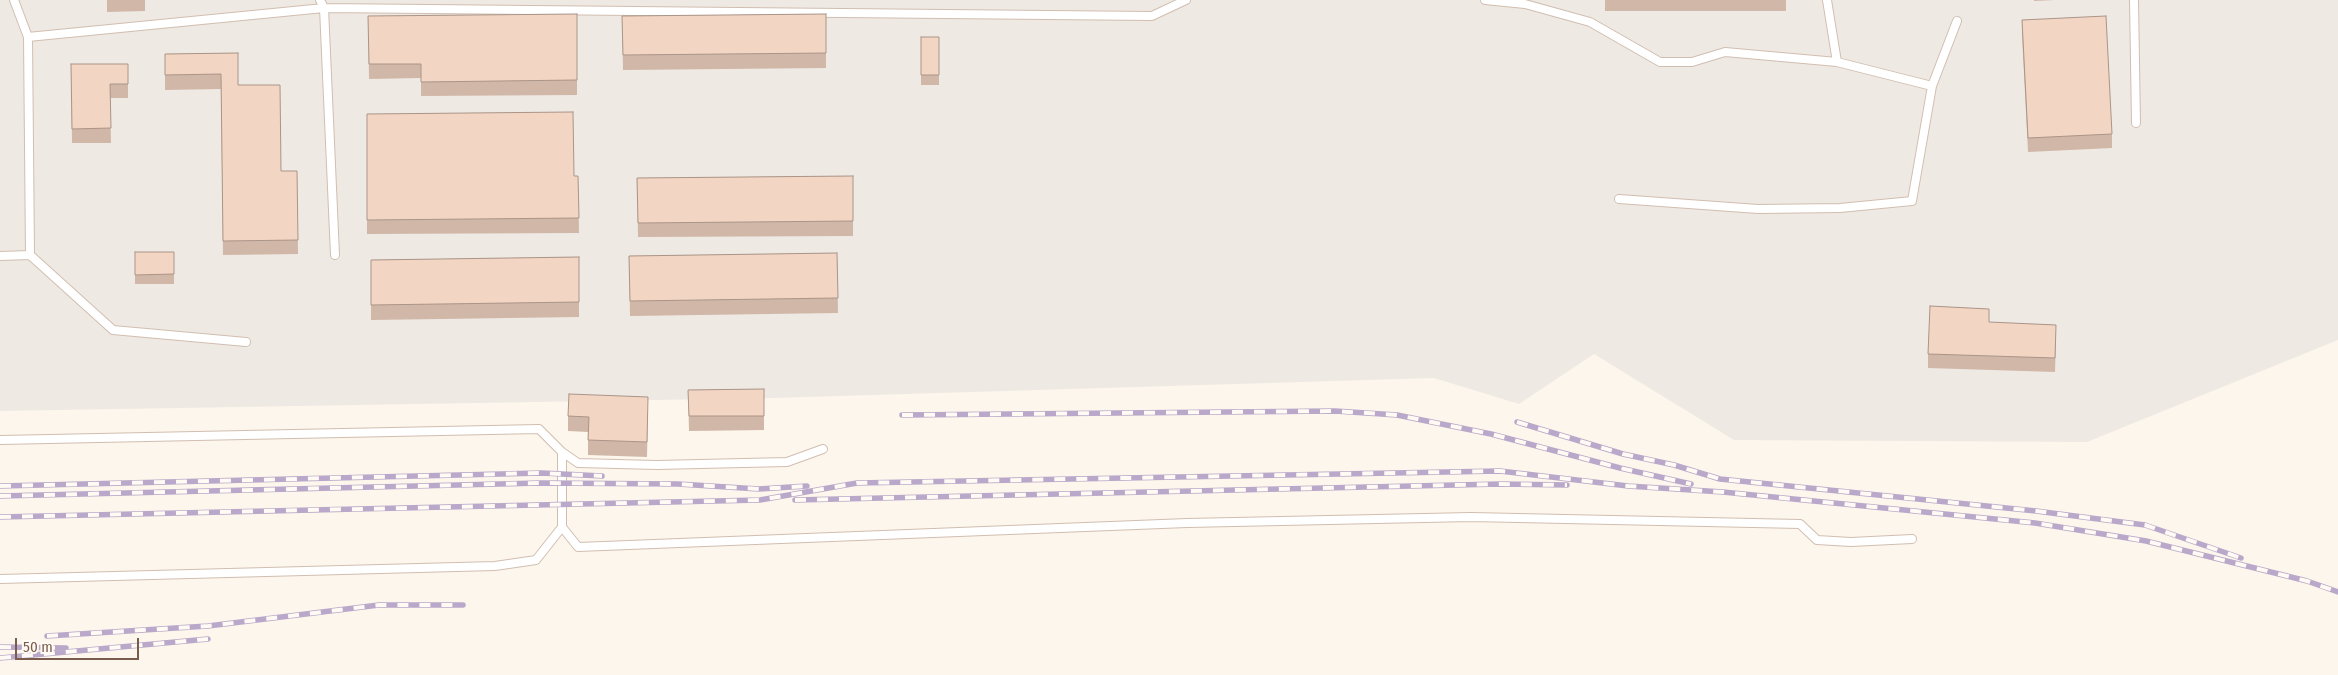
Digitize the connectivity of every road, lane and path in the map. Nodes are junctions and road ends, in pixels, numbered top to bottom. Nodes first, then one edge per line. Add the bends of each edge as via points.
1 (14, 0) edge
2 (320, 0) edge
3 (1186, 0) edge
4 (1485, 0) edge
5 (1827, 0) edge
6 (2134, 0) edge
7 (324, 8) junction
8 (1958, 21) dead end
9 (28, 37) junction
10 (1837, 62) junction
11 (1932, 86) junction
12 (2136, 123) dead end
13 (1619, 198) dead end
14 (30, 255) junction
15 (336, 255) dead end
16 (0, 256) edge
17 (246, 342) dead end
18 (0, 440) edge
19 (823, 450) dead end
20 (562, 452) junction
21 (562, 527) junction
22 (1912, 539) dead end
23 (0, 579) edge

1 - 9 lane
2 - 7 lane
3 - 7 lane via 1152,16
4 - 10 lane via 1525,4 1590,22 1660,62 1692,62 1725,52
5 - 10 lane
6 - 12 lane
7 - 9 lane
7 - 15 lane
8 - 11 lane
9 - 14 lane
10 - 11 lane
11 - 13 lane via 1912,201 1840,208 1758,209
14 - 16 lane
14 - 17 lane via 113,330
18 - 20 lane via 539,429
19 - 20 lane via 787,462 657,465 578,463
20 - 21 lane
21 - 22 lane via 578,546 1187,522 1471,517 1800,524 1817,540
21 - 23 lane via 536,560 495,566

